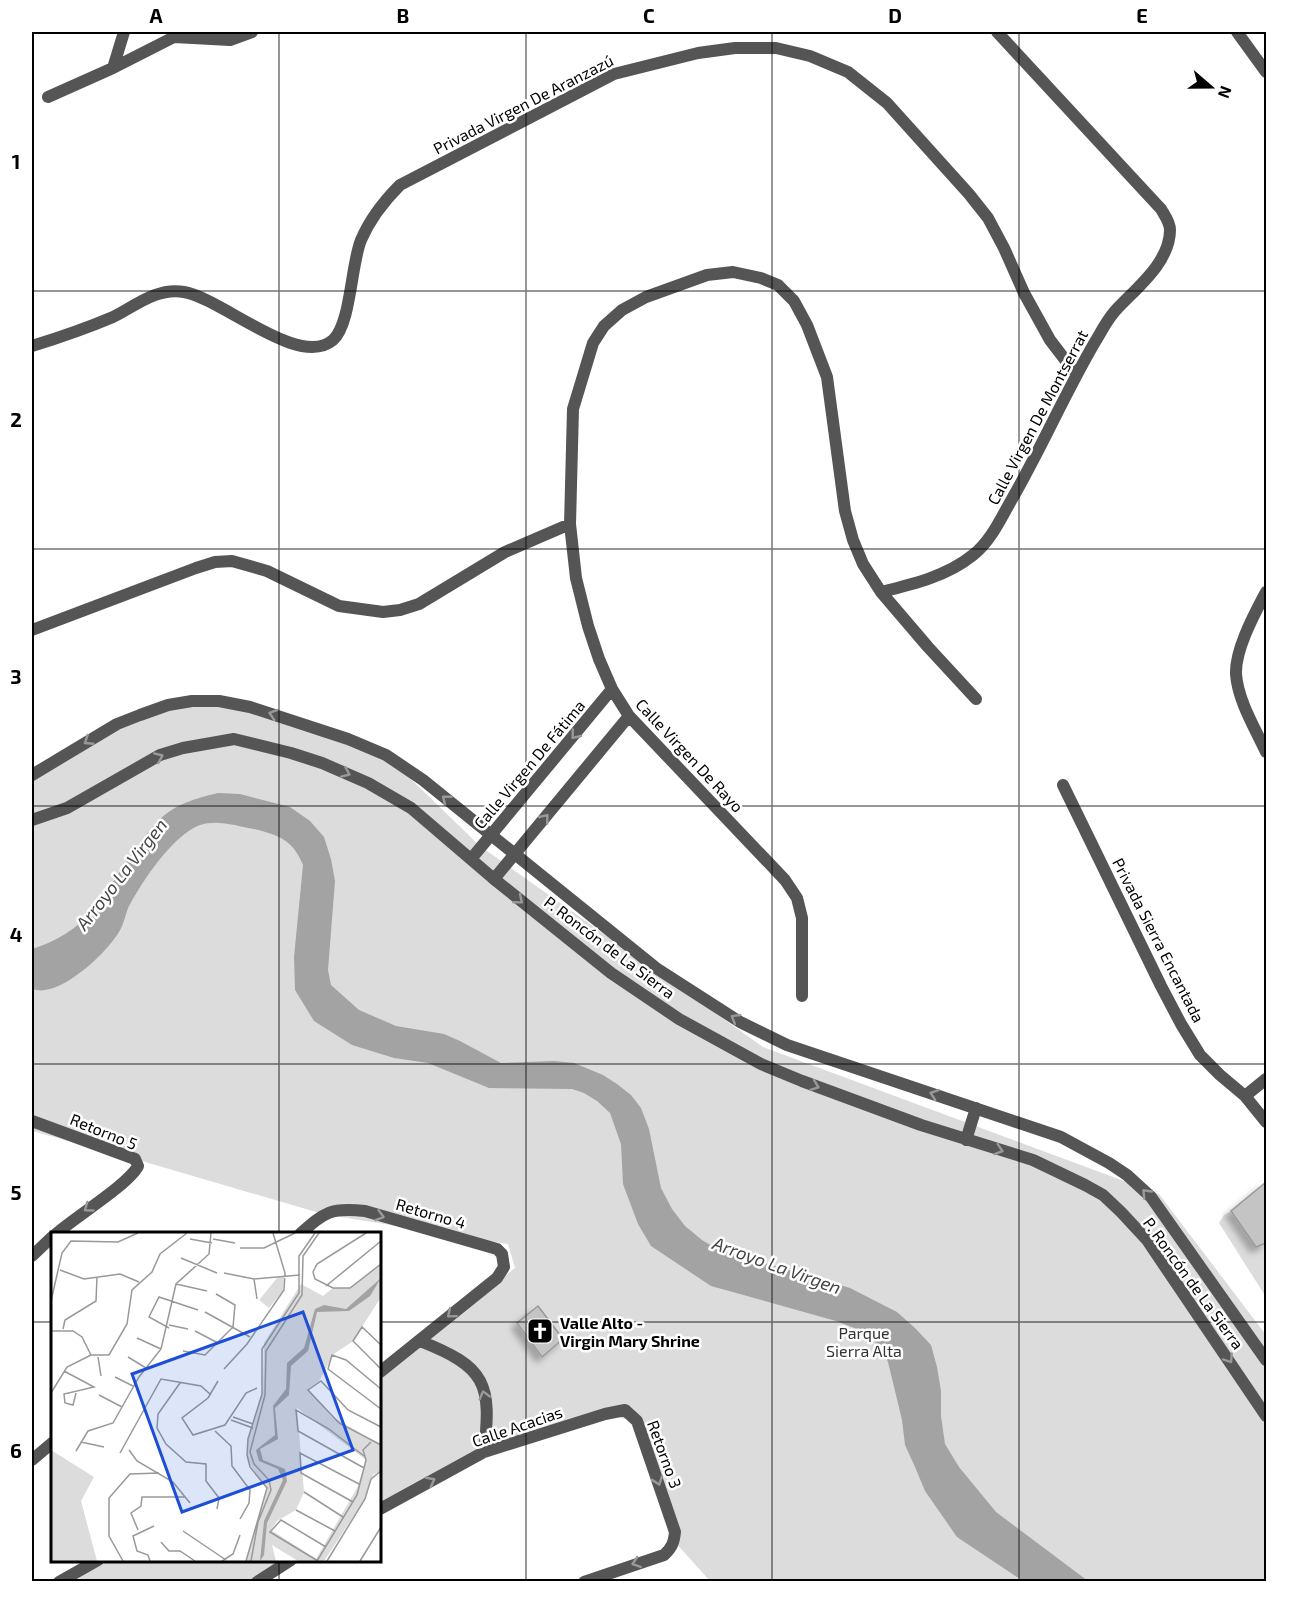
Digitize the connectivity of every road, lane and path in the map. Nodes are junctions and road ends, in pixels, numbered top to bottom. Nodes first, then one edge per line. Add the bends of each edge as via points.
1 (124, 32) edge
2 (252, 32) edge
3 (997, 32) edge
4 (1237, 32) edge
5 (171, 34) edge
6 (113, 68) junction
7 (1266, 72) edge
8 (48, 97) dead end
9 (32, 346) edge
10 (1076, 374) junction
11 (570, 524) junction
12 (881, 592) junction
13 (1266, 592) edge
14 (32, 630) edge
15 (612, 689) junction
16 (976, 699) dead end
17 (629, 716) junction
18 (1266, 752) edge
19 (32, 775) edge
20 (1063, 785) dead end
21 (32, 820) edge
22 (492, 835) junction
23 (515, 855) junction
24 (471, 859) junction
25 (494, 879) junction
26 (802, 996) dead end
27 (1266, 1079) edge
28 (1245, 1096) junction
29 (976, 1108) junction
30 (32, 1121) edge
31 (1266, 1122) edge
32 (966, 1140) junction
33 (57, 1232) edge
34 (301, 1232) edge
35 (51, 1238) edge
36 (32, 1256) edge
37 (420, 1341) junction
38 (1266, 1360) edge
39 (381, 1371) edge
40 (605, 1414) joint
41 (1266, 1416) edge
42 (51, 1444) edge
43 (484, 1452) junction
44 (32, 1460) edge
45 (381, 1508) edge
46 (94, 1562) edge
47 (288, 1562) edge
48 (59, 1581) edge
49 (257, 1581) edge
50 (584, 1581) edge

1 - 6 street
2 - 5 street via 230,40
3 - 10 street, Calle Virgen De Montserrat via 1168,219 1170,229 1164,252 1113,314
4 - 7 street
5 - 6 street
6 - 8 street
9 - 10 street, Privada Virgen De Aranzazú via 113,316 145,299 182,291 202,296 283,342 304,348 323,345 334,339 341,326 361,241 383,202 400,185 614,74 698,53 776,48 810,56 848,72 887,103 988,218 1050,340
10 - 12 street, Calle Virgen De Montserrat via 1036,457 993,532 974,555 920,583
11 - 12 street, Calle Virgen De Rayo via 573,409 594,343 604,326 646,297 707,275 733,272 761,278 778,285 794,301 827,377 844,511 863,564
11 - 14 street via 505,552 419,604 400,610 373,612 339,606 267,571 232,561 196,568
11 - 15 street, Calle Virgen De Rayo via 585,616
12 - 16 street, Calle Virgen De Rayo
13 - 18 street via 1244,638 1236,672 1239,690
15 - 17 street, Calle Virgen De Rayo
15 -> 22 street, Calle Virgen De Fátima
23 -> 17 street
17 - 26 street, Calle Virgen De Rayo via 797,898 802,918
22 -> 19 street, P. Roncón de La Sierra via 386,755 272,714 219,701 184,702 140,715 103,732
20 - 28 street, Privada Sierra Encantada via 1181,1024 1200,1055
21 -> 24 street, P. Roncón de La Sierra via 67,808 160,755 234,739 322,763 369,783 411,808
22 - 23 street, P. Roncón de La Sierra
22 - 24 street, Calle Virgen De Fátima
23 - 25 street
29 -> 23 street, P. Roncón de La Sierra via 787,1045 740,1022 656,968
24 - 25 street, P. Roncón de La Sierra
25 -> 32 street, P. Roncón de La Sierra via 633,989 679,1019 761,1064
27 - 28 street
28 - 31 street, Privada Sierra Encantada
29 - 32 street
38 -> 29 street, P. Roncón de La Sierra via 1177,1232 1138,1185 1087,1149
30 -> 33 street, Retorno 5 via 137,1163 138,1169 122,1184
32 -> 41 street, P. Roncón de La Sierra via 1058,1171 1103,1196 1121,1212 1147,1240
34 -> 37 street, Retorno 4 via 323,1214 351,1209 497,1249 504,1260 497,1278
35 - 36 street
37 - 39 street
43 -> 37 street via 486,1392 472,1368 450,1353
40 - 43 street, Calle Acacias
40 -> 50 street, Retorno 3 via 625,1410 638,1422 675,1532 672,1548 664,1555
42 - 44 street
45 -> 43 street, Calle Acacias
46 - 48 street
47 - 49 street

